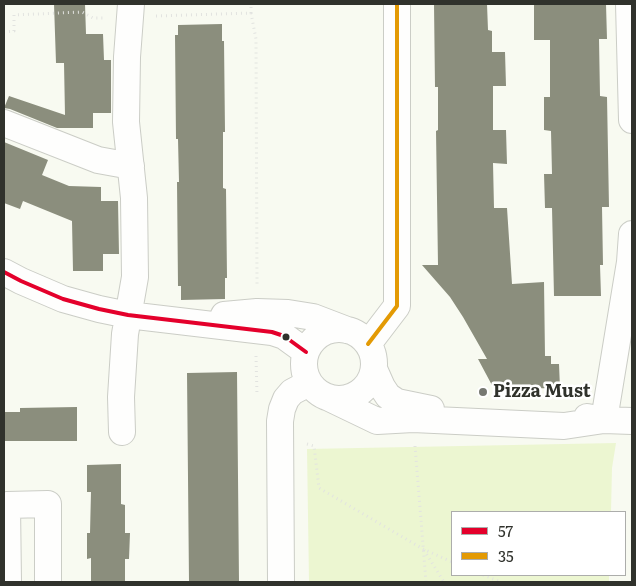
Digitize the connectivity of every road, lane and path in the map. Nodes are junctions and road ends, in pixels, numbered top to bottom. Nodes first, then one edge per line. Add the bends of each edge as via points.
1 (131, 4) edge
2 (397, 4) edge
3 (630, 4) edge
4 (251, 13) dead end
5 (632, 88) edge
6 (632, 120) edge
7 (4, 123) edge
8 (131, 166) junction
9 (632, 234) edge
10 (4, 272) edge
11 (257, 312) junction
12 (128, 315) junction
13 (168, 319) junction
14 (358, 337) junction
15 (306, 352) junction
16 (374, 369) junction
17 (317, 389) junction
18 (413, 419) junction
19 (604, 420) junction
20 (632, 420) edge
21 (122, 432) dead end
22 (280, 444) junction
23 (423, 549) junction
24 (451, 562) edge
25 (485, 576) edge
26 (8, 582) edge
27 (48, 582) edge
28 (281, 582) edge
29 (426, 582) edge
30 (444, 582) edge
31 (500, 582) edge

1 - 8 street via 126,57 126,122
2 - 14 street via 397,306
3 - 5 street
4 - 11 path via 256,39
5 - 6 street
7 - 8 street via 98,160
8 - 12 street via 135,278
9 - 19 street
10 - 12 street via 63,299
11 - 13 street
11 - 14 street via 314,317
12 - 13 street
12 - 21 street via 122,380
13 - 15 street via 272,332 284,336
14 - 15 street via 340,329 329,331 312,342
14 - 16 street via 372,353
15 - 17 street via 304,365
16 - 17 street via 364,389 349,397 339,399
16 - 19 street via 388,396 412,406 431,409 530,408
17 - 18 street via 377,421
17 - 22 street via 292,392 282,409
18 - 19 street via 564,426
18 - 23 path
19 - 20 street
22 - 23 path via 314,446 319,488
22 - 28 street
23 - 24 path
23 - 29 path
23 - 30 path
25 - 31 path
26 - 27 street via 7,505 48,504

